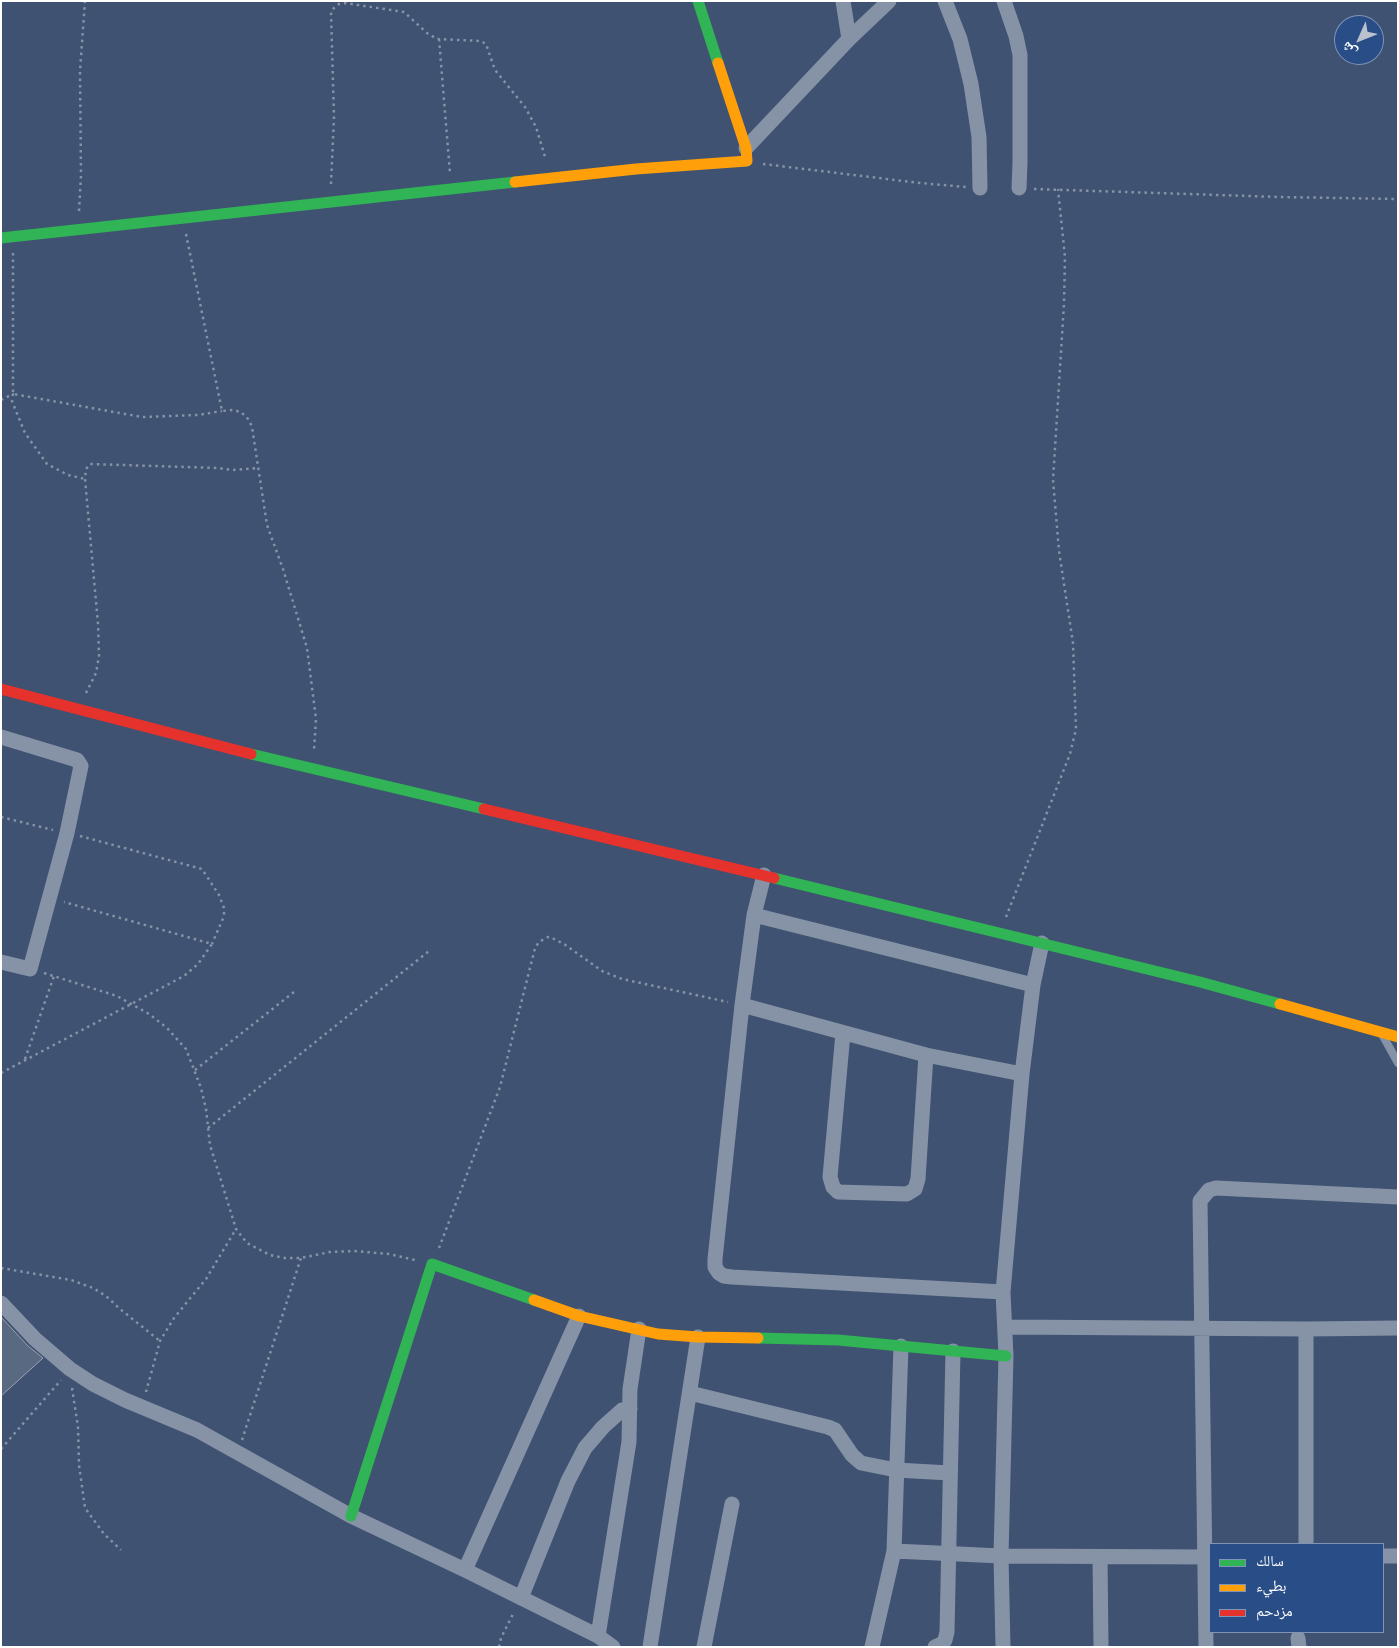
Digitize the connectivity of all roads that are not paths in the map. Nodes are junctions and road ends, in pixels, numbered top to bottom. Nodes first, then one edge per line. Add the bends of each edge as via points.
1 (698, 1) edge
2 (843, 1) edge
3 (889, 1) edge
4 (945, 1) edge
5 (1004, 1) edge
6 (849, 40) junction
7 (746, 155) junction
8 (980, 188) road end
9 (1019, 188) road end
10 (7, 237) edge
11 (1, 688) edge
12 (1, 738) edge
13 (764, 875) junction
14 (754, 915) junction
15 (1042, 943) junction
16 (1, 962) edge
17 (1033, 985) junction
18 (742, 1005) junction
19 (1380, 1032) junction
20 (843, 1033) junction
21 (1398, 1037) edge
22 (926, 1055) junction
23 (1398, 1063) edge
24 (1022, 1074) junction
25 (1398, 1197) edge
26 (1004, 1292) junction
27 (1, 1303) edge
28 (579, 1316) junction
29 (1005, 1327) junction
30 (1398, 1328) edge
31 (639, 1329) junction
32 (1201, 1329) junction
33 (1306, 1329) junction
34 (698, 1337) junction
35 (900, 1346) junction
36 (953, 1351) junction
37 (1006, 1356) junction
38 (690, 1393) junction
39 (630, 1409) junction
40 (896, 1470) junction
41 (950, 1473) junction
42 (732, 1504) dead end
43 (350, 1516) junction
44 (1306, 1543) edge
45 (894, 1551) junction
46 (948, 1552) junction
47 (1001, 1556) junction
48 (1384, 1556) edge
49 (1398, 1556) edge
50 (1100, 1557) junction
51 (1207, 1557) edge
52 (465, 1570) junction
53 (521, 1598) junction
54 (598, 1636) junction
55 (613, 1647) edge
56 (650, 1647) edge
57 (704, 1647) edge
58 (872, 1647) edge
59 (935, 1647) edge
60 (1003, 1647) edge
61 (1101, 1647) edge
62 (1206, 1647) edge

1 - 7 street
2 - 6 street
3 - 6 street
4 - 8 street via 960,39 971,84 979,137
5 - 9 street via 1020,55
6 - 7 street
7 - 10 street
11 - 13 street via 313,769
12 - 16 street via 80,762 81,771 68,833 30,969
13 - 14 street
13 - 15 street
14 - 17 street
14 - 18 street
15 - 17 street
15 - 19 street via 1200,982
17 - 24 street
18 - 20 street
18 - 26 street via 715,1259 719,1273 732,1278
19 - 21 street
19 - 23 lane
20 - 22 street
20 - 22 street via 830,1177 838,1192 907,1194 915,1189
22 - 24 street
24 - 26 street
25 - 32 street via 1209,1190 1200,1201
26 - 29 street
27 - 43 street via 35,1339 70,1369 101,1388 197,1430
28 - 31 street
28 - 43 street via 432,1264
28 - 52 street
29 - 32 street
29 - 37 street
30 - 33 street
31 - 34 street
31 - 39 street
32 - 33 street
32 - 51 street
33 - 44 street
34 - 35 street via 838,1340
34 - 38 street
35 - 36 street
35 - 40 street
36 - 37 street
36 - 41 street
37 - 47 street
38 - 40 street via 828,1427 835,1430 861,1463
38 - 56 street
39 - 53 street via 622,1410 603,1426 585,1448 568,1481
39 - 54 street via 629,1442
40 - 41 street
40 - 45 street
41 - 46 street
42 - 57 street
43 - 52 street
45 - 46 street
45 - 58 street
46 - 47 street
46 - 59 street via 947,1632 942,1644
47 - 50 street
47 - 60 street
48 - 49 street
50 - 51 street
50 - 61 street
51 - 62 street
52 - 53 street
53 - 54 street
54 - 55 street

